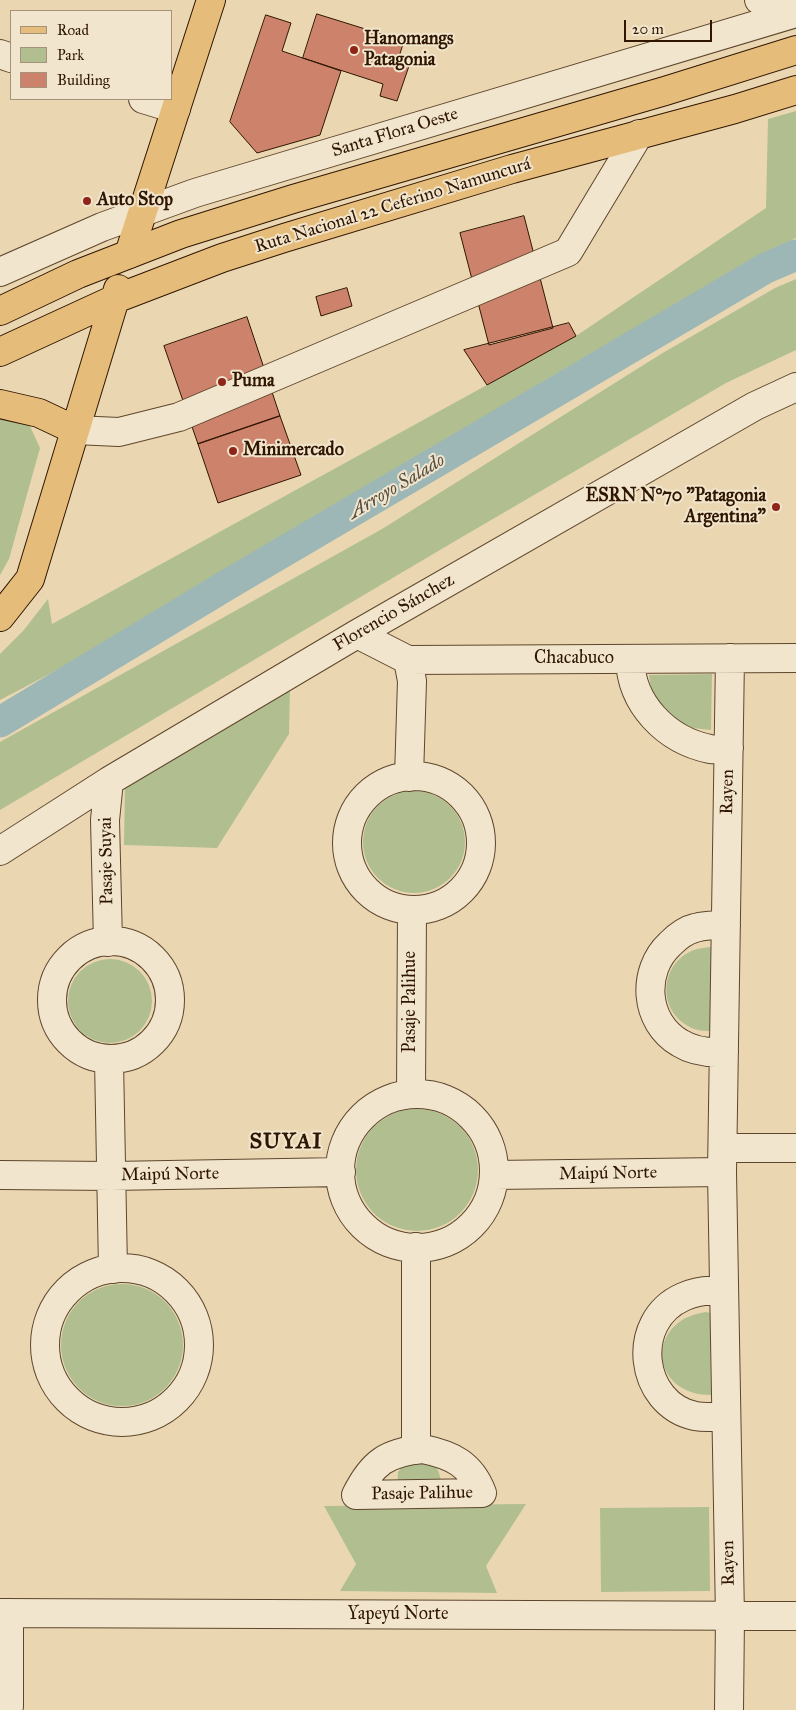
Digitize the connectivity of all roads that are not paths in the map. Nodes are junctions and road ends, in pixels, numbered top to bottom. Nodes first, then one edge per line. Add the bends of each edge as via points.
1 (211, 0) edge
2 (759, 0) edge
3 (796, 12) edge
4 (796, 50) edge
5 (796, 90) edge
6 (146, 100) edge
7 (176, 109) junction
8 (639, 134) junction
9 (142, 212) junction
10 (129, 254) junction
11 (0, 272) edge
12 (115, 299) junction
13 (0, 311) edge
14 (0, 352) edge
15 (796, 387) edge
16 (0, 404) edge
17 (75, 430) junction
18 (0, 616) edge
19 (357, 634) junction
20 (630, 658) junction
21 (730, 658) junction
22 (796, 658) edge
23 (408, 660) junction
24 (729, 748) junction
25 (409, 777) junction
26 (109, 781) junction
27 (0, 851) edge
28 (412, 910) junction
29 (726, 925) junction
30 (108, 942) junction
31 (724, 1052) junction
32 (108, 1060) junction
33 (411, 1094) junction
34 (796, 1148) edge
35 (722, 1160) junction
36 (341, 1172) junction
37 (0, 1175) edge
38 (494, 1175) junction
39 (111, 1176) junction
40 (416, 1248) junction
41 (113, 1269) junction
42 (724, 1292) junction
43 (726, 1416) junction
44 (416, 1450) dead end
45 (4, 1613) edge
46 (796, 1616) edge
47 (730, 1617) junction
48 (9, 1709) edge
49 (729, 1710) edge

1 - 7 main road
2 - 3 street
3 - 9 street, Santa Flora Oeste via 246,177
4 - 10 main road, Ruta Nacional 22 Ceferino Namuncurá via 284,202
5 - 8 main road, Ruta Nacional 22 Ceferino Namuncurá
6 - 7 street
7 - 9 main road
8 - 12 main road, Ruta Nacional 22 Ceferino Namuncurá via 462,183 284,238
8 - 17 street via 568,252 179,417 119,432
9 - 10 main road
9 - 11 street, Santa Flora Oeste
10 - 12 main road
10 - 13 main road, Ruta Nacional 22 Ceferino Namuncurá
12 - 14 main road, Ruta Nacional 22 Ceferino Namuncurá
12 - 17 main road
15 - 19 street, Florencio Sánchez via 755,406
16 - 17 main road via 39,413
17 - 18 main road via 30,579
19 - 23 street, Chacabuco
19 - 26 street, Florencio Sánchez
20 - 21 street, Chacabuco
20 - 23 street, Chacabuco
20 - 24 street via 630,672 640,700 658,724 683,741 711,749
21 - 22 street, Chacabuco
21 - 24 street, Rayen
23 - 25 street via 412,681
24 - 29 street, Rayen
25 - 28 street via 396,778 376,788 360,803 350,822 346,845 350,867 362,887 379,902 400,910
25 - 28 street via 439,780 457,791 471,808 480,828 481,850 476,871 463,890 445,904 423,911
26 - 27 street, Florencio Sánchez
26 - 30 street, Pasaje Suyai via 106,820
28 - 33 street, Pasaje Palihue
29 - 31 street, Rayen
29 - 31 street via 696,927 677,936 661,951 652,970 650,990 653,1011 664,1029 679,1043 698,1051
30 - 32 street via 84,947 68,959 57,976 51,995 53,1015 61,1033 74,1048
30 - 32 street via 123,942 156,962 166,978 170,997 168,1016 148,1047 131,1056
31 - 35 street, Rayen
32 - 39 street
33 - 36 street via 379,1103 359,1120 346,1142
33 - 38 street via 429,1094 454,1102 475,1118 488,1139
34 - 35 street, Maipú Norte
35 - 38 street, Maipú Norte
35 - 42 street, Rayen
36 - 39 street, Maipú Norte
36 - 40 street via 344,1193 354,1216 372,1234 395,1245
37 - 39 street, Maipú Norte
38 - 40 street via 493,1188 483,1212 466,1231 444,1244
39 - 41 street
40 - 44 street
41 - 41 street via 83,1278 64,1294 50,1316 44,1341 48,1366 58,1389 76,1408 98,1419 124,1423 148,1418 171,1406 193,1375 200,1345 196,1322 186,1302 170,1284 150,1273 128,1268
42 - 43 street, Rayen
42 - 43 street via 693,1292 674,1301 658,1316 649,1335 647,1355 650,1375 661,1394 676,1408 695,1416
43 - 47 street, Rayen
45 - 47 street, Yapeyú Norte
45 - 48 street
46 - 47 street, Yapeyú Norte
47 - 49 street, Rayen

